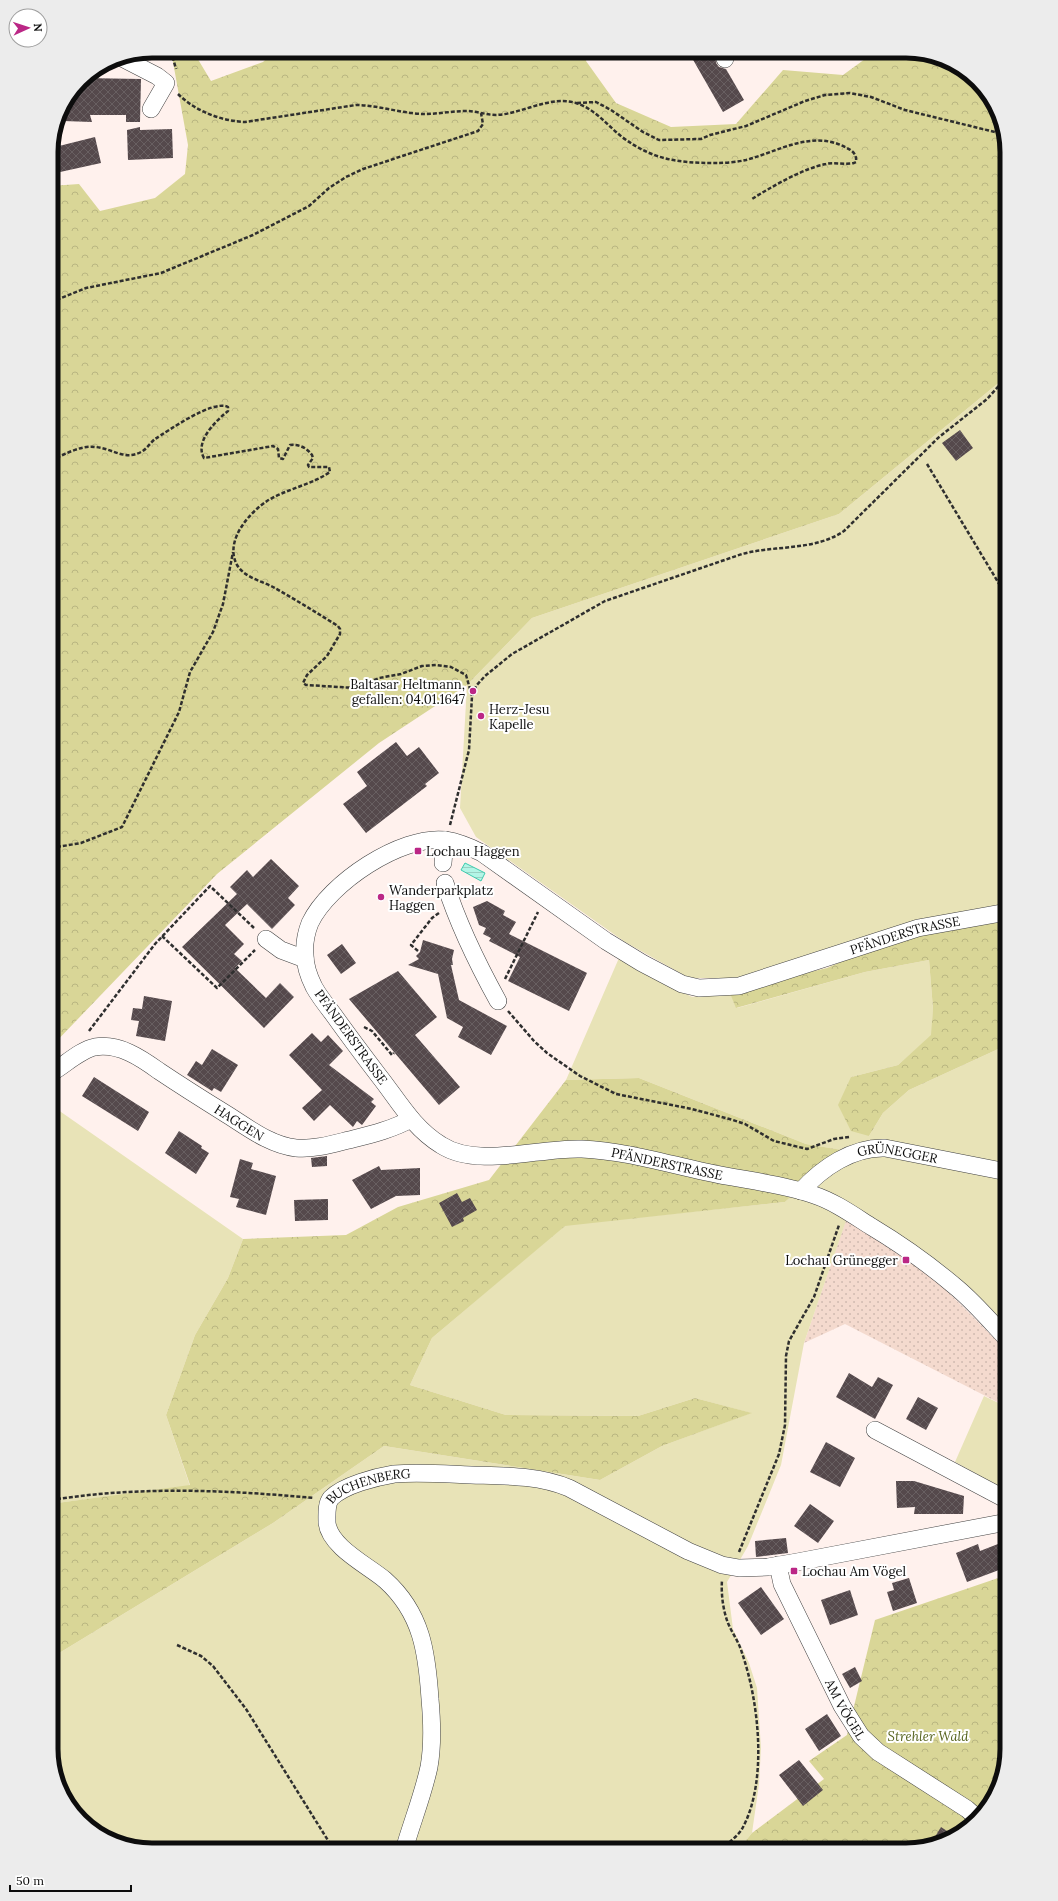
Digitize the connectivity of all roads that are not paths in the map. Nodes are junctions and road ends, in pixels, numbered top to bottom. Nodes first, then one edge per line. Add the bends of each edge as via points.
1 (129, 61) edge
2 (151, 109) dead end
3 (445, 840) junction
4 (443, 863) dead end
5 (447, 890) road end
6 (1000, 913) edge
7 (266, 939) road end
8 (305, 959) junction
9 (498, 1001) road end
10 (58, 1069) edge
11 (410, 1120) junction
12 (1000, 1171) edge
13 (801, 1191) junction
14 (1000, 1332) edge
15 (875, 1430) dead end
16 (1000, 1496) edge
17 (1000, 1523) edge
18 (778, 1565) junction
19 (972, 1813) edge
20 (406, 1843) edge

1 - 2 street via 166,83
3 - 4 street
3 - 6 street, PFÄNDERSTRASSE via 482,853 606,941 682,984 699,988 739,986 918,928
3 - 8 street, PFÄNDERSTRASSE via 418,843 386,855 340,886 321,905 309,925
5 - 9 street via 453,911
7 - 8 street via 281,950
8 - 11 street, PFÄNDERSTRASSE via 320,997
10 - 11 street, HAGGEN via 81,1052 102,1046 120,1049 255,1132 286,1146 298,1148 342,1141 386,1130
11 - 13 street, PFÄNDERSTRASSE via 440,1145 454,1152 470,1155 501,1156 579,1149 611,1151
12 - 13 street, GRÜNEGGER via 885,1148 867,1148 825,1169
13 - 14 street, PFÄNDERSTRASSE via 844,1209 909,1250 959,1289
15 - 16 street
17 - 18 street
18 - 19 street, AM VÖGEL via 782,1584 842,1706 861,1736 878,1752
18 - 20 street, BUCHENBERG via 726,1566 688,1550 558,1483 515,1477 393,1474 357,1484 336,1494 330,1499 327,1517 330,1533 343,1548 396,1591 414,1618 426,1652 431,1710 431,1751 424,1785

